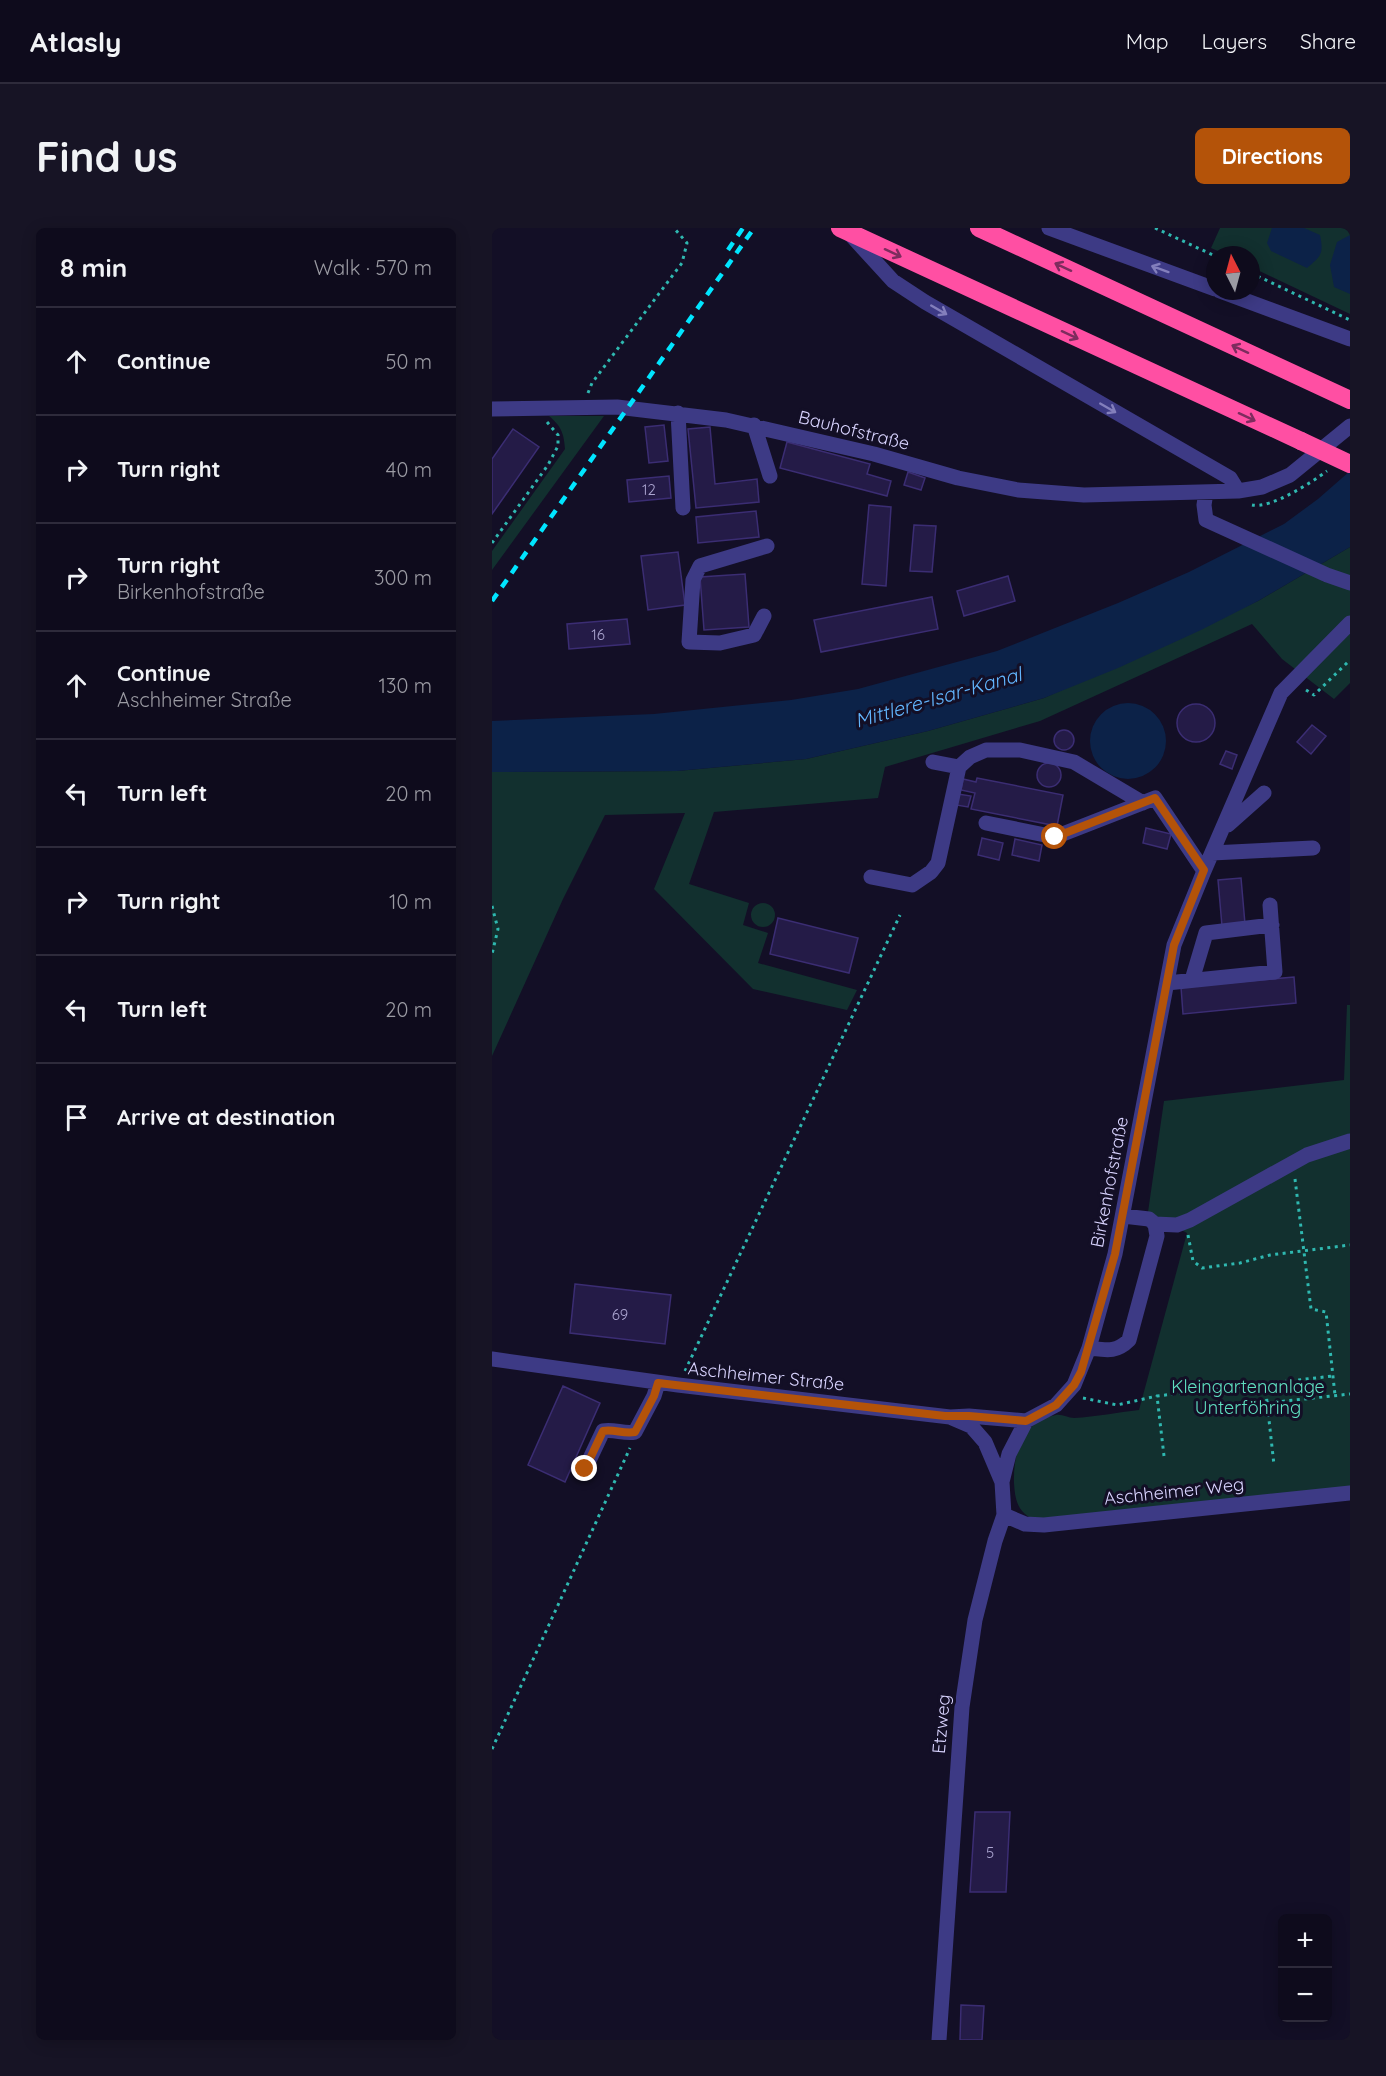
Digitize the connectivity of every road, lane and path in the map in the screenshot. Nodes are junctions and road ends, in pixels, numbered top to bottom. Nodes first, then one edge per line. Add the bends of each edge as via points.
1 (674, 228) edge
2 (979, 228) edge
3 (1049, 228) edge
4 (1155, 228) edge
5 (844, 230) edge
6 (1206, 252) edge
7 (1260, 277) edge
8 (1206, 286) edge
9 (1244, 300) edge
10 (1350, 320) edge
11 (1350, 339) edge
12 (1350, 400) edge
13 (584, 408) junction
14 (492, 410) edge
15 (532, 410) junction
16 (678, 413) junction
17 (754, 426) junction
18 (1350, 426) edge
19 (1350, 464) edge
20 (770, 476) dead end
21 (1238, 491) junction
22 (1206, 492) junction
23 (683, 508) dead end
24 (492, 543) edge
25 (767, 546) dead end
26 (1350, 583) edge
27 (764, 616) dead end
28 (1350, 623) edge
29 (1350, 660) edge
30 (1291, 681) junction
31 (933, 762) dead end
32 (959, 767) junction
33 (1264, 793) dead end
34 (1143, 803) junction
35 (986, 824) dead end
36 (1224, 828) junction
37 (1313, 848) dead end
38 (1212, 853) junction
39 (1204, 870) junction
40 (871, 877) dead end
41 (1270, 905) dead end
42 (492, 906) edge
43 (900, 915) dead end
44 (1272, 925) junction
45 (492, 954) edge
46 (1192, 980) junction
47 (1167, 983) junction
48 (1350, 1141) edge
49 (1293, 1162) junction
50 (1123, 1216) junction
51 (1186, 1221) junction
52 (1155, 1224) junction
53 (1350, 1245) edge
54 (1304, 1250) junction
55 (1089, 1348) junction
56 (492, 1359) edge
57 (1333, 1376) junction
58 (658, 1383) junction
59 (1265, 1384) junction
60 (678, 1385) junction
61 (1066, 1394) junction
62 (1350, 1394) edge
63 (1335, 1395) junction
64 (1157, 1396) junction
65 (1268, 1403) junction
66 (950, 1417) junction
67 (1026, 1421) junction
68 (635, 1432) junction
69 (1164, 1456) dead end
70 (1274, 1465) dead end
71 (585, 1469) dead end
72 (1002, 1482) junction
73 (1350, 1493) edge
74 (1004, 1515) junction
75 (492, 1749) edge
76 (939, 2040) edge

1 - 13 path via 687,243 682,263 592,383
12 -> 2 highway
8 -> 3 street
4 - 6 path
5 -> 19 highway, bridge
5 -> 21 street via 893,281 1230,478
7 - 10 path
9 - 11 street
13 - 15 street, Bauhofstraße
13 - 16 street, Bauhofstraße
14 - 15 street, Bauhofstraße
15 - 24 path via 558,435 558,446
16 - 17 street, Bauhofstraße
16 - 23 street
17 - 20 street
17 - 22 street, Bauhofstraße via 1018,490 1084,495
18 - 21 street, Bauhofstraße via 1290,475 1262,487
21 - 22 street, Bauhofstraße
22 - 26 street via 1206,520
25 - 27 street via 700,566 693,580 689,642 720,643 754,635
28 - 30 street, Birkenhofstraße
29 - 30 path via 1314,695
30 - 36 street, Birkenhofstraße via 1281,693
31 - 32 street
32 - 34 street via 986,750 1020,750 1074,762
32 - 40 street via 938,863 931,872 912,885
33 - 36 street
34 - 35 street via 1055,837
34 - 39 street via 1155,798
36 - 38 street, Birkenhofstraße
37 - 38 street
38 - 39 street, Birkenhofstraße
39 - 47 street, Birkenhofstraße via 1174,945
41 - 44 street
42 - 45 path via 498,929
43 - 60 path
44 - 46 street via 1206,933
44 - 46 street via 1275,972
46 - 47 street
47 - 50 street, Birkenhofstraße
48 - 49 street
49 - 51 street
49 - 54 path
50 - 52 street via 1149,1219
50 - 55 street, Birkenhofstraße
51 - 52 street via 1177,1225
51 - 54 path via 1191,1258 1199,1267
52 - 55 street via 1158,1236 1129,1340 1113,1351
53 - 54 path
54 - 57 path via 1311,1309 1326,1312
55 - 61 street, Birkenhofstraße via 1081,1372
56 - 58 street, Aschheimer Straße
57 - 59 path
57 - 63 path
58 - 60 street, Aschheimer Straße
58 - 68 street
59 - 64 path
59 - 65 path
60 - 66 street, Aschheimer Straße
61 - 64 path via 1117,1405
61 - 67 street, Birkenhofstraße via 1056,1405
62 - 63 path
63 - 65 path
64 - 69 path
65 - 70 path
66 - 67 street
66 - 72 street, Aschheimer Straße via 971,1426 985,1442
67 - 72 street, Etzweg via 1009,1454
68 - 71 street via 603,1431
68 - 75 path
72 - 74 street, Etzweg
73 - 74 street, Aschheimer Weg via 1044,1526 1025,1524
74 - 76 street, Etzweg via 975,1620 962,1707

